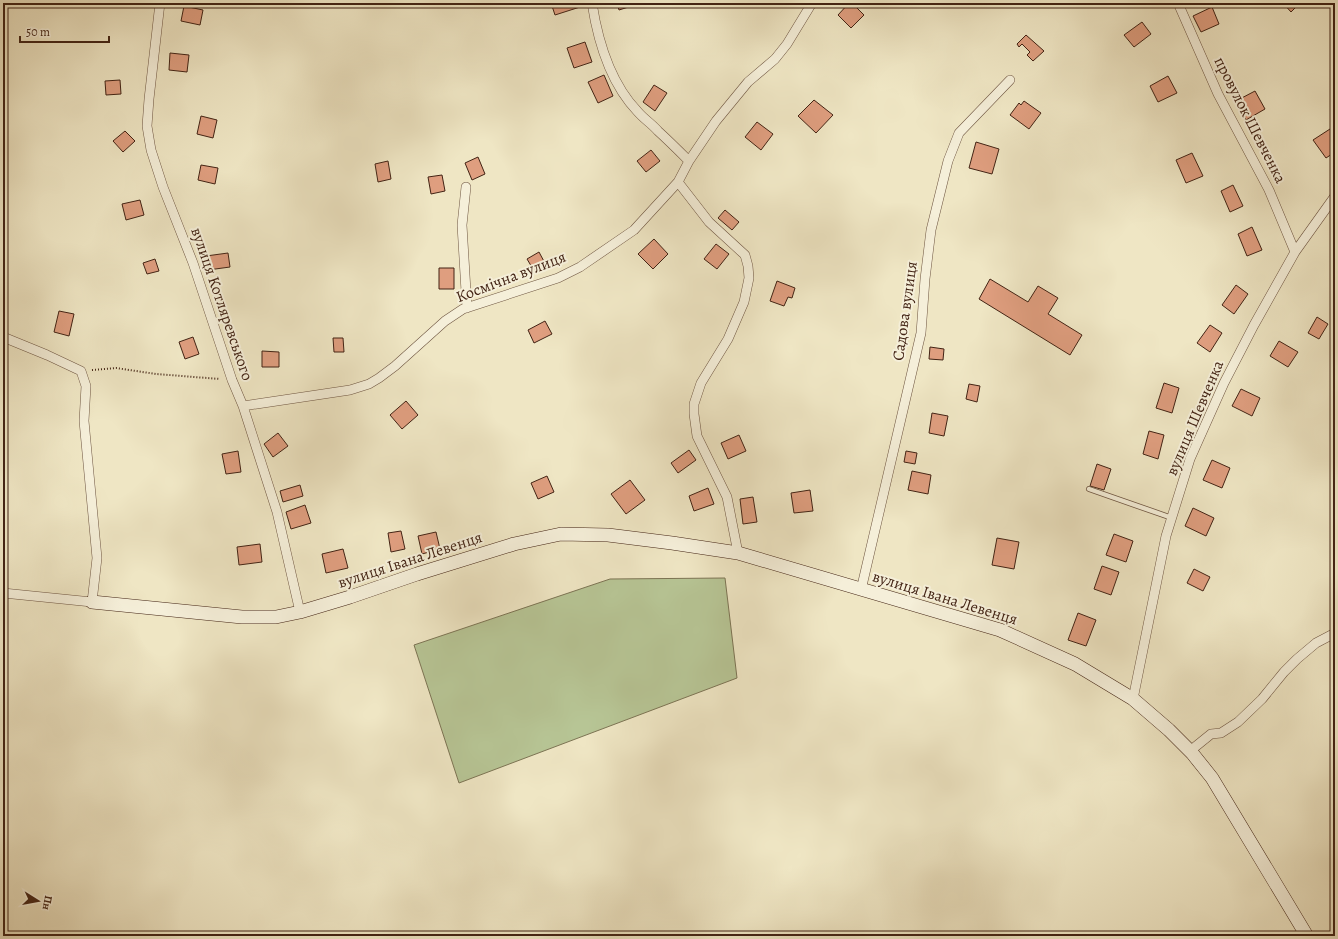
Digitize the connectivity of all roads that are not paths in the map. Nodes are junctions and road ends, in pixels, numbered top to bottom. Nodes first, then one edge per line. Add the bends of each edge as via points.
1 (160, 3) edge
2 (592, 3) edge
3 (812, 3) edge
4 (1178, 3) edge
5 (1010, 80) dead end
6 (689, 161) junction
7 (678, 182) junction
8 (466, 187) dead end
9 (1335, 196) edge
10 (1295, 252) junction
11 (467, 308) junction
12 (3, 337) edge
13 (243, 406) junction
14 (1089, 489) dead end
15 (1172, 518) junction
16 (738, 553) junction
17 (861, 590) junction
18 (3, 593) edge
19 (92, 602) junction
20 (300, 612) junction
21 (1335, 633) edge
22 (1133, 699) junction
23 (1190, 750) junction
24 (1307, 936) edge

1 - 13 street, вулиця Котляревського via 149,99 148,126 151,150
2 - 6 street via 600,44 612,75 637,112
3 - 6 street, Космічна вулиця via 787,44 748,82 716,121
4 - 10 street, провулок Шевченка via 1218,94 1269,190
5 - 17 street, Садова вулиця via 959,133 948,161 931,230 921,333
6 - 7 street, Космічна вулиця
7 - 11 street, Космічна вулиця via 634,230 580,267 558,278
7 - 16 street via 709,222 745,255 748,266 749,278 744,302 728,339 701,383 694,404 698,436 727,497
8 - 11 street via 462,225
9 - 10 street, вулиця Шевченка
10 - 15 street, вулиця Шевченка via 1222,387 1190,459
11 - 13 street, Космічна вулиця via 445,321 395,366 369,384 350,390
12 - 19 street via 81,371 86,386 84,421 97,558
13 - 20 street, вулиця Котляревського via 277,512
14 - 15 lane
15 - 22 street, вулиця Шевченка via 1166,536
16 - 17 street, вулиця Івана Левенця
16 - 20 street, вулиця Івана Левенця via 608,536 561,534 514,544
17 - 22 street, вулиця Івана Левенця via 1000,630 1075,664
18 - 19 street
19 - 20 street, вулиця Івана Левенця via 242,617 276,617
21 - 23 street via 1316,643 1298,659 1238,722 1221,733 1212,734
22 - 23 street, вулиця Івана Левенця
23 - 24 street, вулиця Івана Левенця via 1212,778

